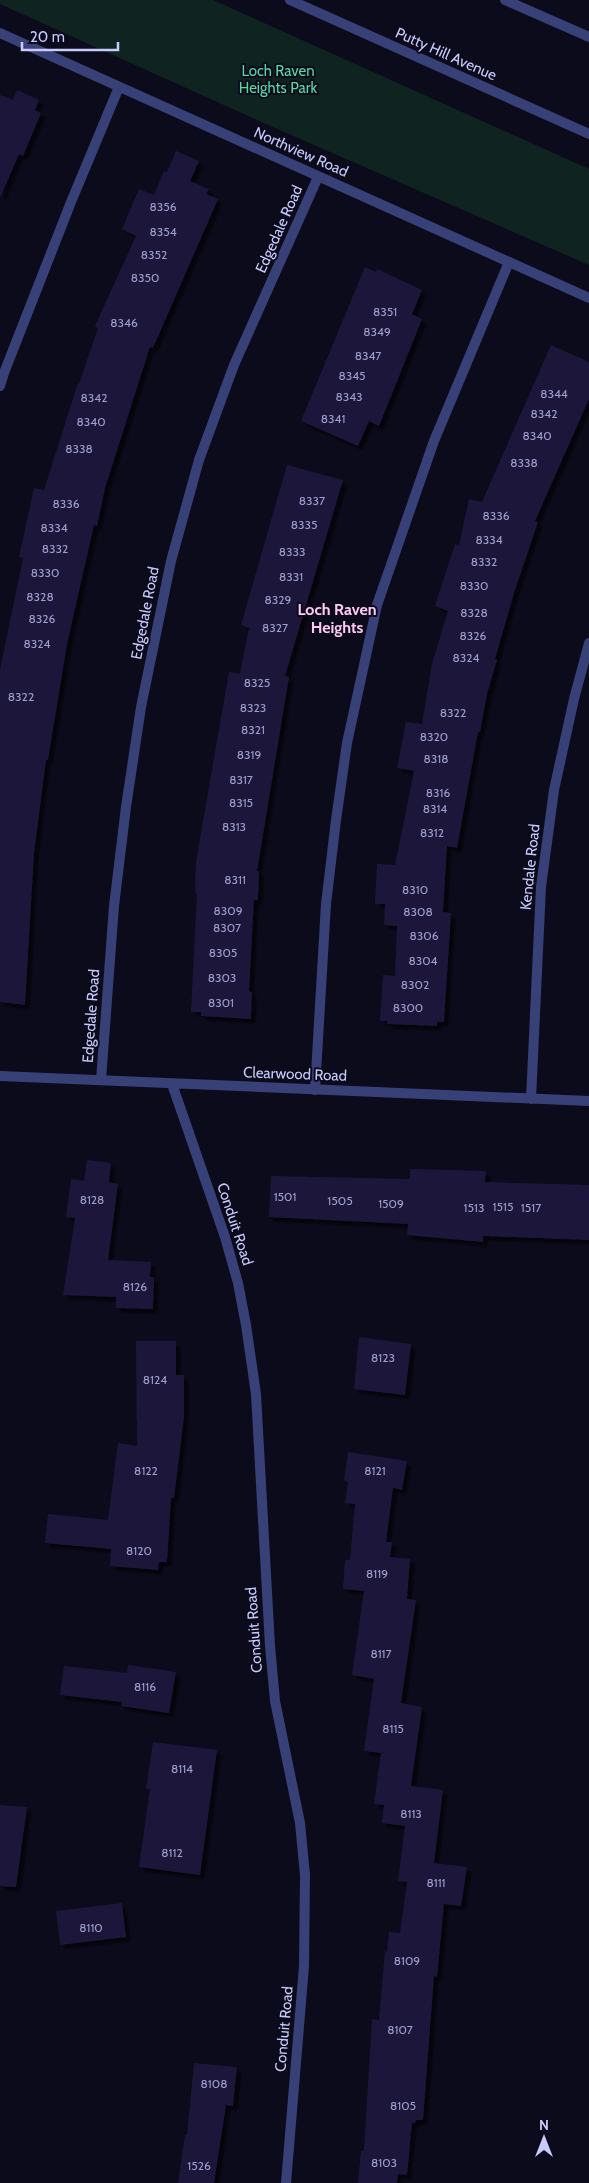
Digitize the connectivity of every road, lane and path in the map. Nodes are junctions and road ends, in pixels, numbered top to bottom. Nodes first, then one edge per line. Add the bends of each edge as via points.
1 (290, 0) edge
2 (506, 0) edge
3 (0, 33) edge
4 (589, 37) edge
5 (119, 87) junction
6 (589, 134) edge
7 (318, 176) junction
8 (510, 262) junction
9 (589, 298) edge
10 (0, 386) edge
11 (589, 644) edge
12 (0, 1076) edge
13 (102, 1080) junction
14 (172, 1084) junction
15 (315, 1090) junction
16 (531, 1099) junction
17 (589, 1101) edge
18 (286, 2183) edge

1 - 6 street, Putty Hill Avenue
2 - 4 street
3 - 5 street, Northview Road
5 - 7 street, Northview Road
5 - 10 street
7 - 8 street, Northview Road
7 - 13 street, Edgedale Road via 234,365 199,460 171,560 126,807 114,906
8 - 9 street, Northview Road
8 - 15 street via 434,441 376,604 346,743 336,820 326,904
11 - 16 street, Kendale Road via 554,790 541,887
12 - 13 street, Clearwood Road
13 - 14 street, Clearwood Road
14 - 15 street, Clearwood Road
14 - 18 street, Conduit Road via 238,1283 256,1394 275,1701 300,1823 305,1875 304,1966
15 - 16 street, Clearwood Road
16 - 17 street, Clearwood Road

